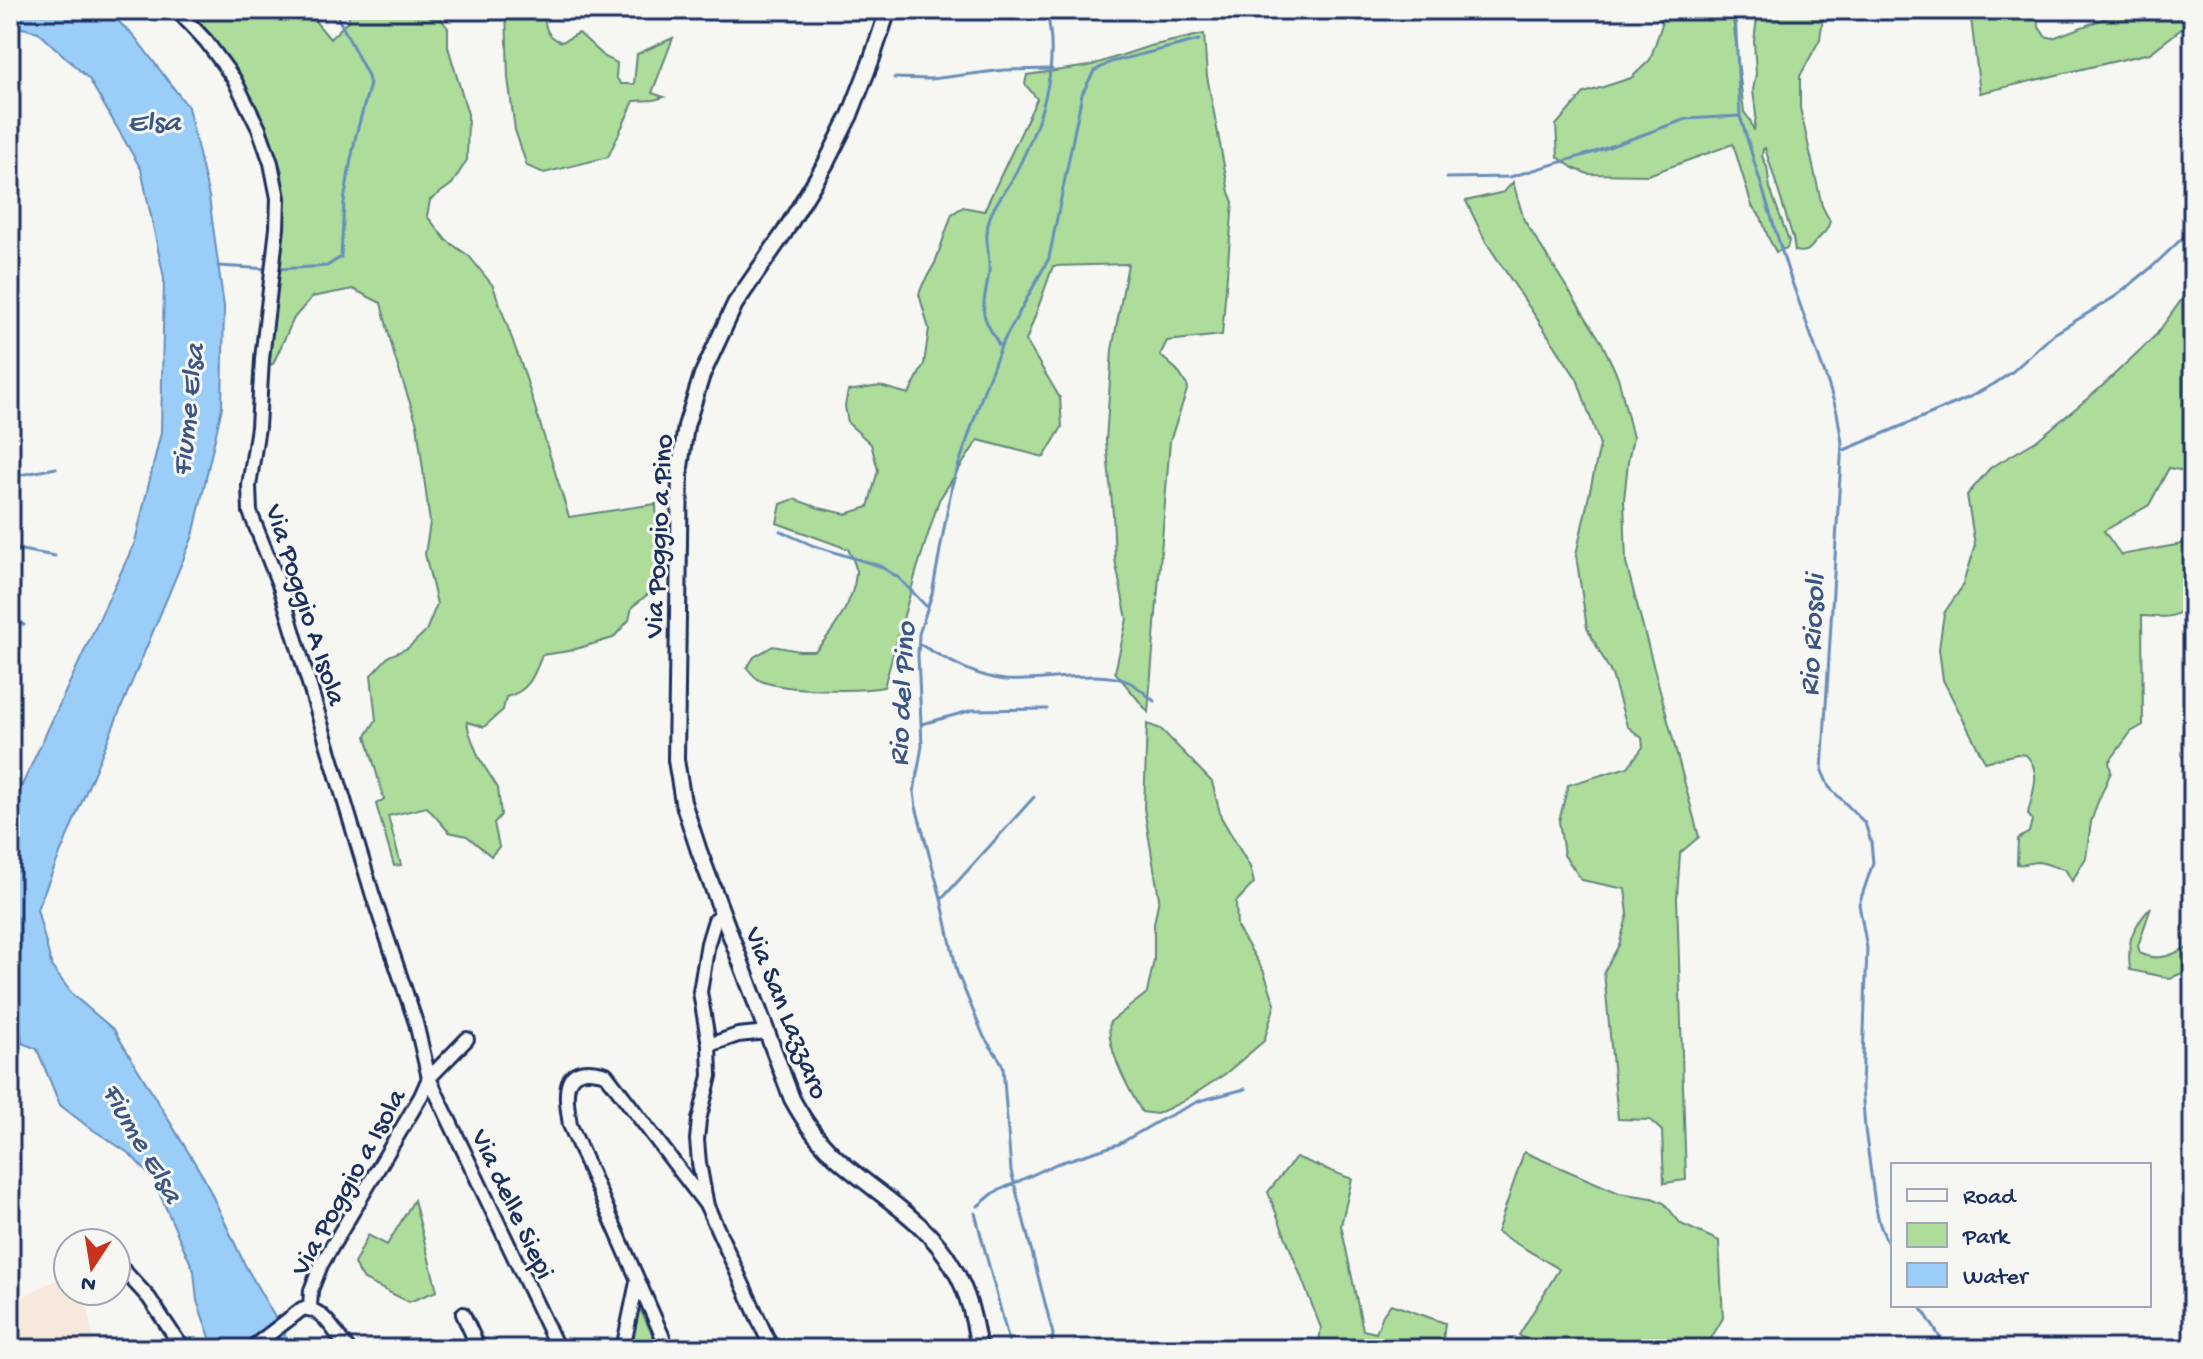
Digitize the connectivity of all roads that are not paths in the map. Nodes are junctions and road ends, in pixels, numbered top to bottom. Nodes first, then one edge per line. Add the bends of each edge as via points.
1 (177, 10) edge
2 (888, 10) edge
3 (722, 914) junction
4 (767, 1032) junction
5 (467, 1039) dead end
6 (709, 1045) junction
7 (429, 1078) junction
8 (707, 1206) junction
9 (132, 1279) edge
10 (637, 1282) junction
11 (310, 1308) junction
12 (463, 1314) dead end
13 (183, 1349) edge
14 (250, 1349) edge
15 (348, 1349) edge
16 (479, 1349) edge
17 (558, 1349) edge
18 (623, 1349) edge
19 (668, 1349) edge
20 (772, 1349) edge
21 (979, 1349) edge

1 - 7 street, Via Poggio A Isola via 234,79 271,163 278,198 250,512 280,587
2 - 3 street, Via Poggio a Pino via 850,115 784,233 735,304 702,375 686,426 680,467 676,760 683,802
3 - 4 street, Via San Lazzaro
3 - 6 street via 708,943 700,992
4 - 6 street
4 - 21 street, Via San Lazzaro via 808,1127 927,1234 953,1266 973,1312
5 - 7 street, Via Poggio A Isola
6 - 8 street via 710,1076 697,1140
7 - 11 street, Via Poggio a Isola via 321,1265
7 - 17 street, Via delle Siepi
8 - 10 street via 606,1074 583,1070 568,1081 570,1125
8 - 20 street
9 - 13 street
10 - 18 street
10 - 19 street
11 - 14 street
11 - 15 street
12 - 16 street

